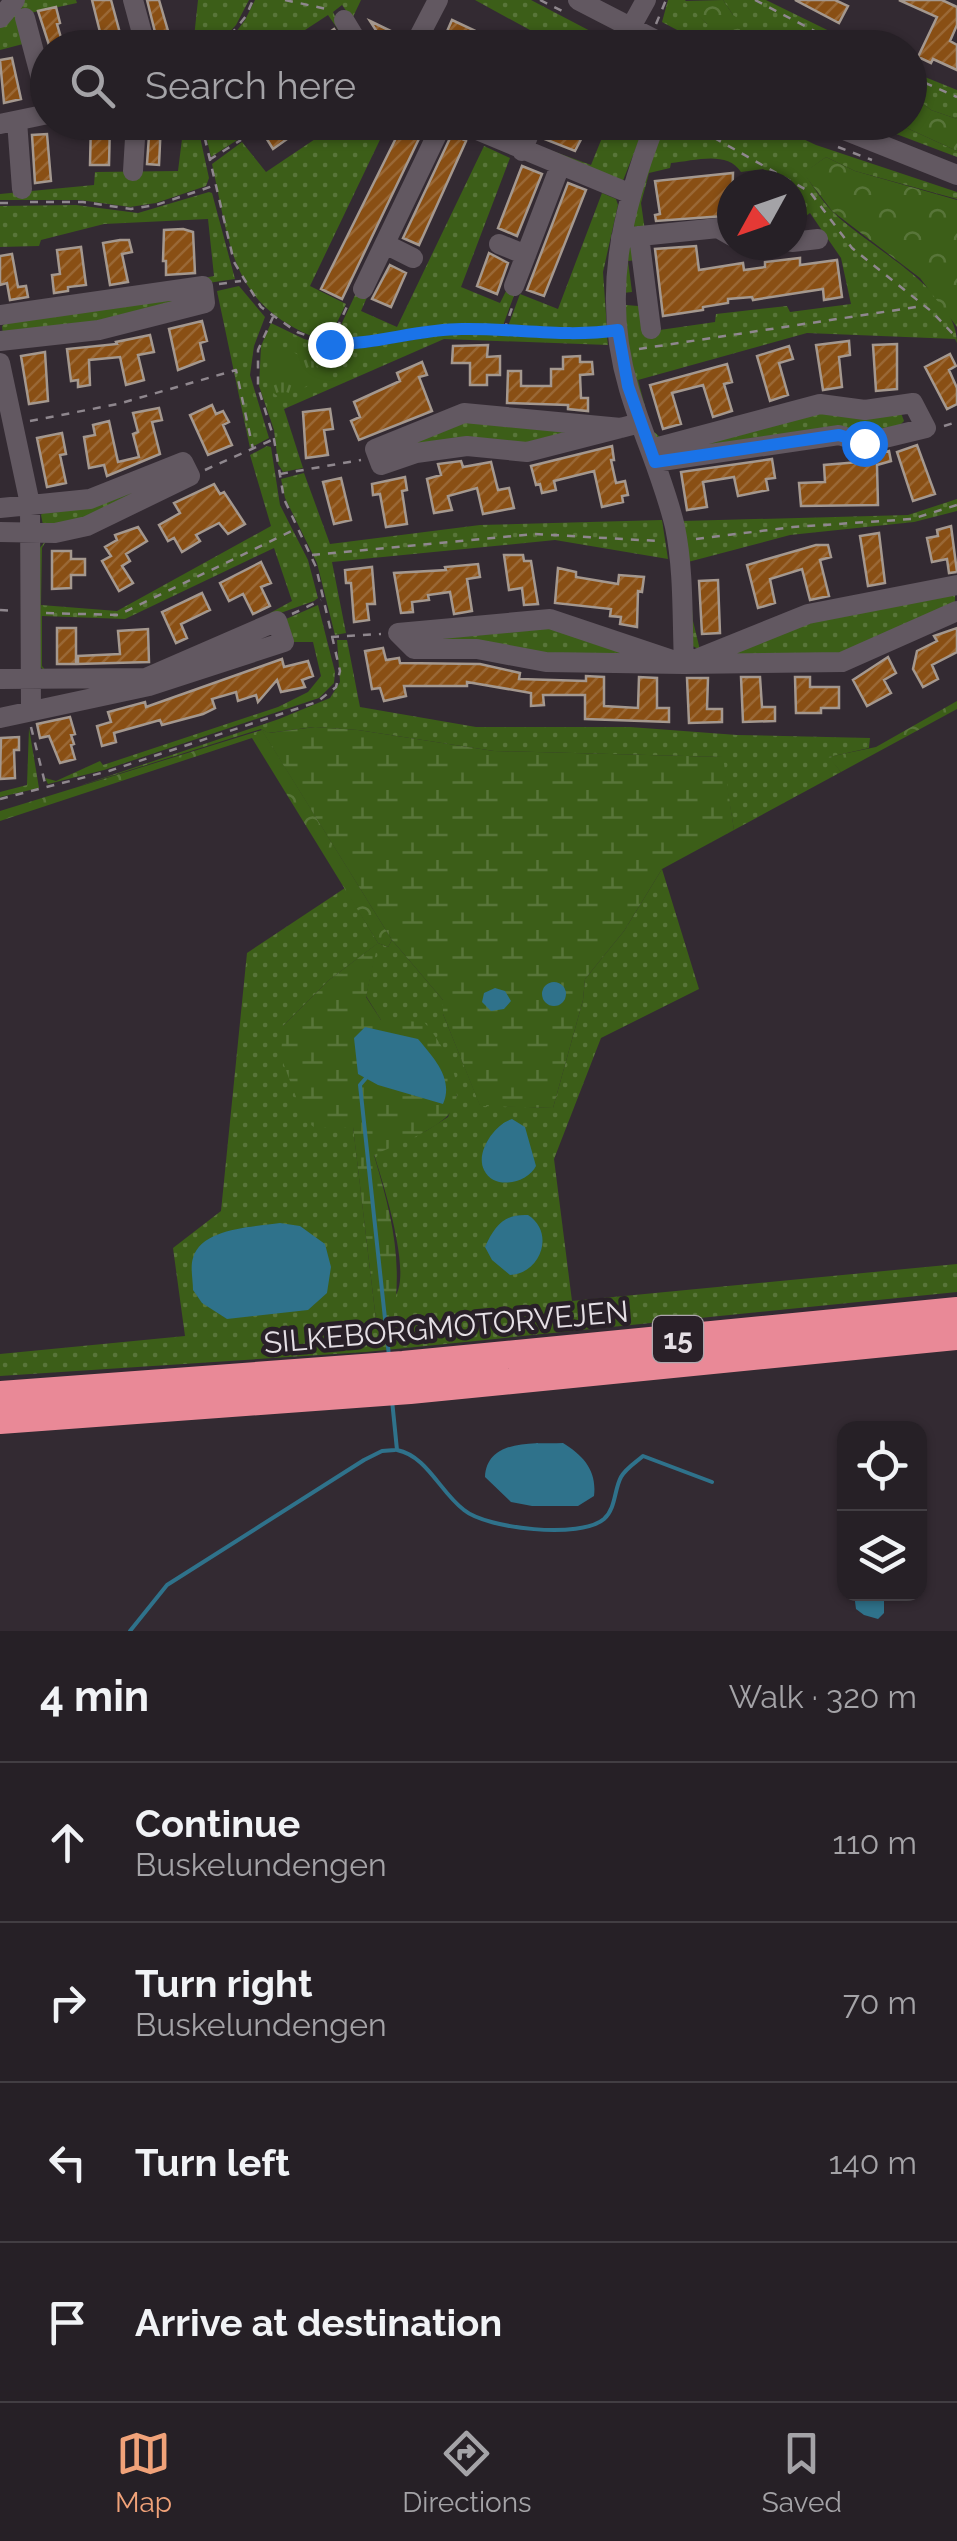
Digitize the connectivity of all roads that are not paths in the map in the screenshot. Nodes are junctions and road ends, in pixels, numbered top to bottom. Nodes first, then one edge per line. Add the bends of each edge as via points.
1 (133, 0) edge
2 (438, 0) edge
3 (578, 0) edge
4 (646, 0) edge
5 (20, 9) edge
6 (0, 18) edge
7 (344, 20) road end
8 (631, 27) junction
9 (141, 30) edge
10 (350, 30) edge
11 (422, 30) edge
12 (637, 30) edge
13 (30, 43) edge
14 (8, 122) edge
15 (135, 140) edge
16 (435, 140) edge
17 (498, 140) edge
18 (527, 140) edge
19 (650, 140) edge
20 (869, 140) edge
21 (522, 151) junction
22 (560, 166) junction
23 (133, 171) dead end
24 (957, 175) edge
25 (631, 194) junction
26 (22, 198) road end
27 (717, 228) edge
28 (630, 237) junction
29 (818, 239) dead end
30 (807, 240) edge
31 (384, 244) junction
32 (499, 244) dead end
33 (526, 255) junction
34 (413, 258) dead end
35 (514, 286) road end
36 (362, 289) road end
37 (0, 315) edge
38 (652, 329) dead end
39 (0, 341) edge
40 (0, 364) edge
41 (631, 425) junction
42 (653, 456) junction
43 (30, 504) junction
44 (0, 508) edge
45 (0, 532) edge
46 (32, 533) junction
47 (957, 585) edge
48 (957, 612) edge
49 (684, 664) junction
50 (32, 678) junction
51 (0, 679) edge
52 (30, 710) junction
53 (0, 718) edge
54 (957, 1311) edge
55 (957, 1336) edge
56 (390, 1379) junction
57 (0, 1395) edge
58 (0, 1420) edge

1 - 9 street
2 - 11 street
3 - 8 street
4 - 8 street
5 - 6 street
5 - 13 street
7 - 10 street
8 - 12 street
14 - 26 street
15 - 23 street
16 - 31 street
17 - 21 street
18 - 21 street
19 - 25 street
20 - 24 street
21 - 22 street
22 - 25 street
22 - 33 street
25 - 28 street
27 - 28 street
28 - 38 street
28 - 41 street via 614,288
29 - 30 street
31 - 34 street
31 - 36 street
32 - 33 street
33 - 35 street
37 - 39 street via 203,286 205,303 98,330
40 - 43 street
41 - 41 street via 464,412 375,448 381,465 467,446 526,452
41 - 42 street
42 - 42 street via 839,435 864,443 926,428 913,403 865,410 820,404
42 - 49 street via 676,542
43 - 44 street
43 - 46 street
43 - 46 street via 90,499 184,462 190,476 87,526
45 - 46 street
46 - 50 street
47 - 49 street via 808,614
48 - 49 street via 842,662
49 - 49 street via 550,619 398,632 414,650 477,649 546,662
50 - 51 street
50 - 52 street
50 - 52 street via 146,678 277,621 284,642 150,686
52 - 53 street
54 - 56 highway, SILKEBORGMOTORVEJEN / 15
55 - 56 highway, SILKEBORGMOTORVEJEN / 15
56 - 57 highway, SILKEBORGMOTORVEJEN / 15
56 - 58 highway, SILKEBORGMOTORVEJEN / 15

